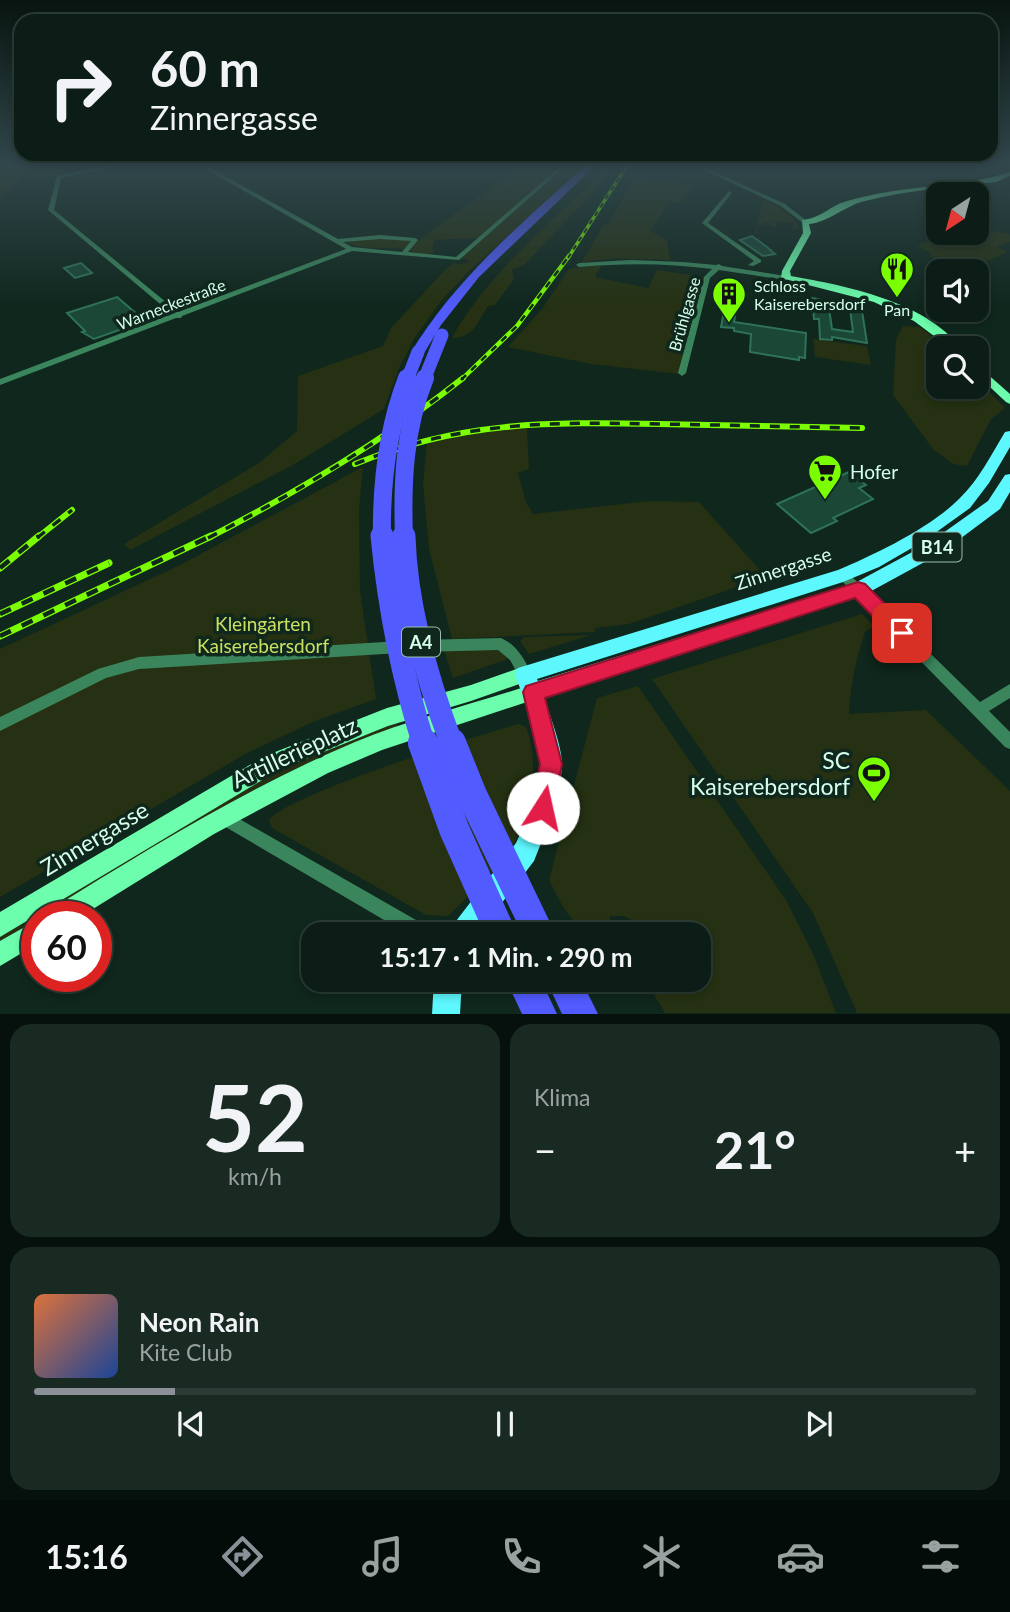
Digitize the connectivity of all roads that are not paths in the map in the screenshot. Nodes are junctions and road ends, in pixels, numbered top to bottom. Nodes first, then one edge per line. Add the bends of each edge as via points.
1 (52, 211) edge
2 (282, 211) edge
3 (512, 211) edge
4 (542, 211) edge
5 (555, 211) edge
6 (714, 211) edge
7 (791, 211) edge
8 (834, 211) edge
9 (805, 222) junction
10 (335, 242) junction
11 (351, 249) junction
12 (404, 254) junction
13 (579, 265) dead end
14 (751, 265) junction
15 (719, 266) junction
16 (735, 268) junction
17 (768, 274) junction
18 (786, 278) junction
19 (178, 316) junction
20 (941, 336) edge
21 (682, 373) dead end
22 (989, 380) edge
23 (0, 383) edge
24 (1010, 400) edge
25 (1010, 435) edge
26 (1010, 479) edge
27 (843, 575) junction
28 (858, 590) junction
29 (529, 683) junction
30 (1010, 690) edge
31 (978, 711) junction
32 (0, 724) edge
33 (1010, 743) edge
34 (219, 807) junction
35 (82, 901) edge
36 (405, 922) edge
37 (471, 922) edge
38 (496, 922) edge
39 (532, 922) edge
40 (0, 925) edge
41 (21, 941) edge
42 (0, 954) edge
43 (447, 992) edge
44 (529, 992) edge
45 (570, 992) edge
46 (446, 1013) edge
47 (540, 1013) edge
48 (581, 1013) edge

1 - 19 street
2 - 10 street
3 - 12 street via 457,259
4 - 38 highway, A4, bridge via 473,276 418,352 393,421 383,479 382,537 389,603 405,682 437,784
5 - 39 highway, A4, bridge via 485,279 442,335 417,390 401,480 411,599 429,676 462,773
6 - 14 street via 705,223 758,261
7 - 9 street
8 - 9 street via 819,222
9 - 18 street via 807,233
10 - 11 street
10 - 12 street via 380,237 415,240
11 - 12 street
11 - 19 street, Warneckestraße
13 - 15 street via 628,261
14 - 16 street
14 - 17 street
15 - 16 street
15 - 21 street, Brühlgasse via 707,276
16 - 17 street
17 - 18 street
18 - 20 street via 886,301
19 - 23 street, Warneckestraße
22 - 24 street
25 - 27 main road, Zinnergasse / B14 via 964,503 918,537
26 - 28 main road, B14 via 994,505 935,548
27 - 28 street
27 - 29 main road, Zinnergasse / B14
28 - 29 main road, B14
28 - 31 street
29 - 32 street via 508,649 496,643 155,661 103,673
29 - 34 street, Artillerieplatz via 387,717 272,764
29 - 37 main road via 551,764 543,808 525,852
30 - 31 street
31 - 33 street
34 - 35 street
34 - 36 street, Artillerieplatz
34 - 40 street, Zinnergasse
41 - 42 street
43 - 46 main road
44 - 47 highway
45 - 48 highway

